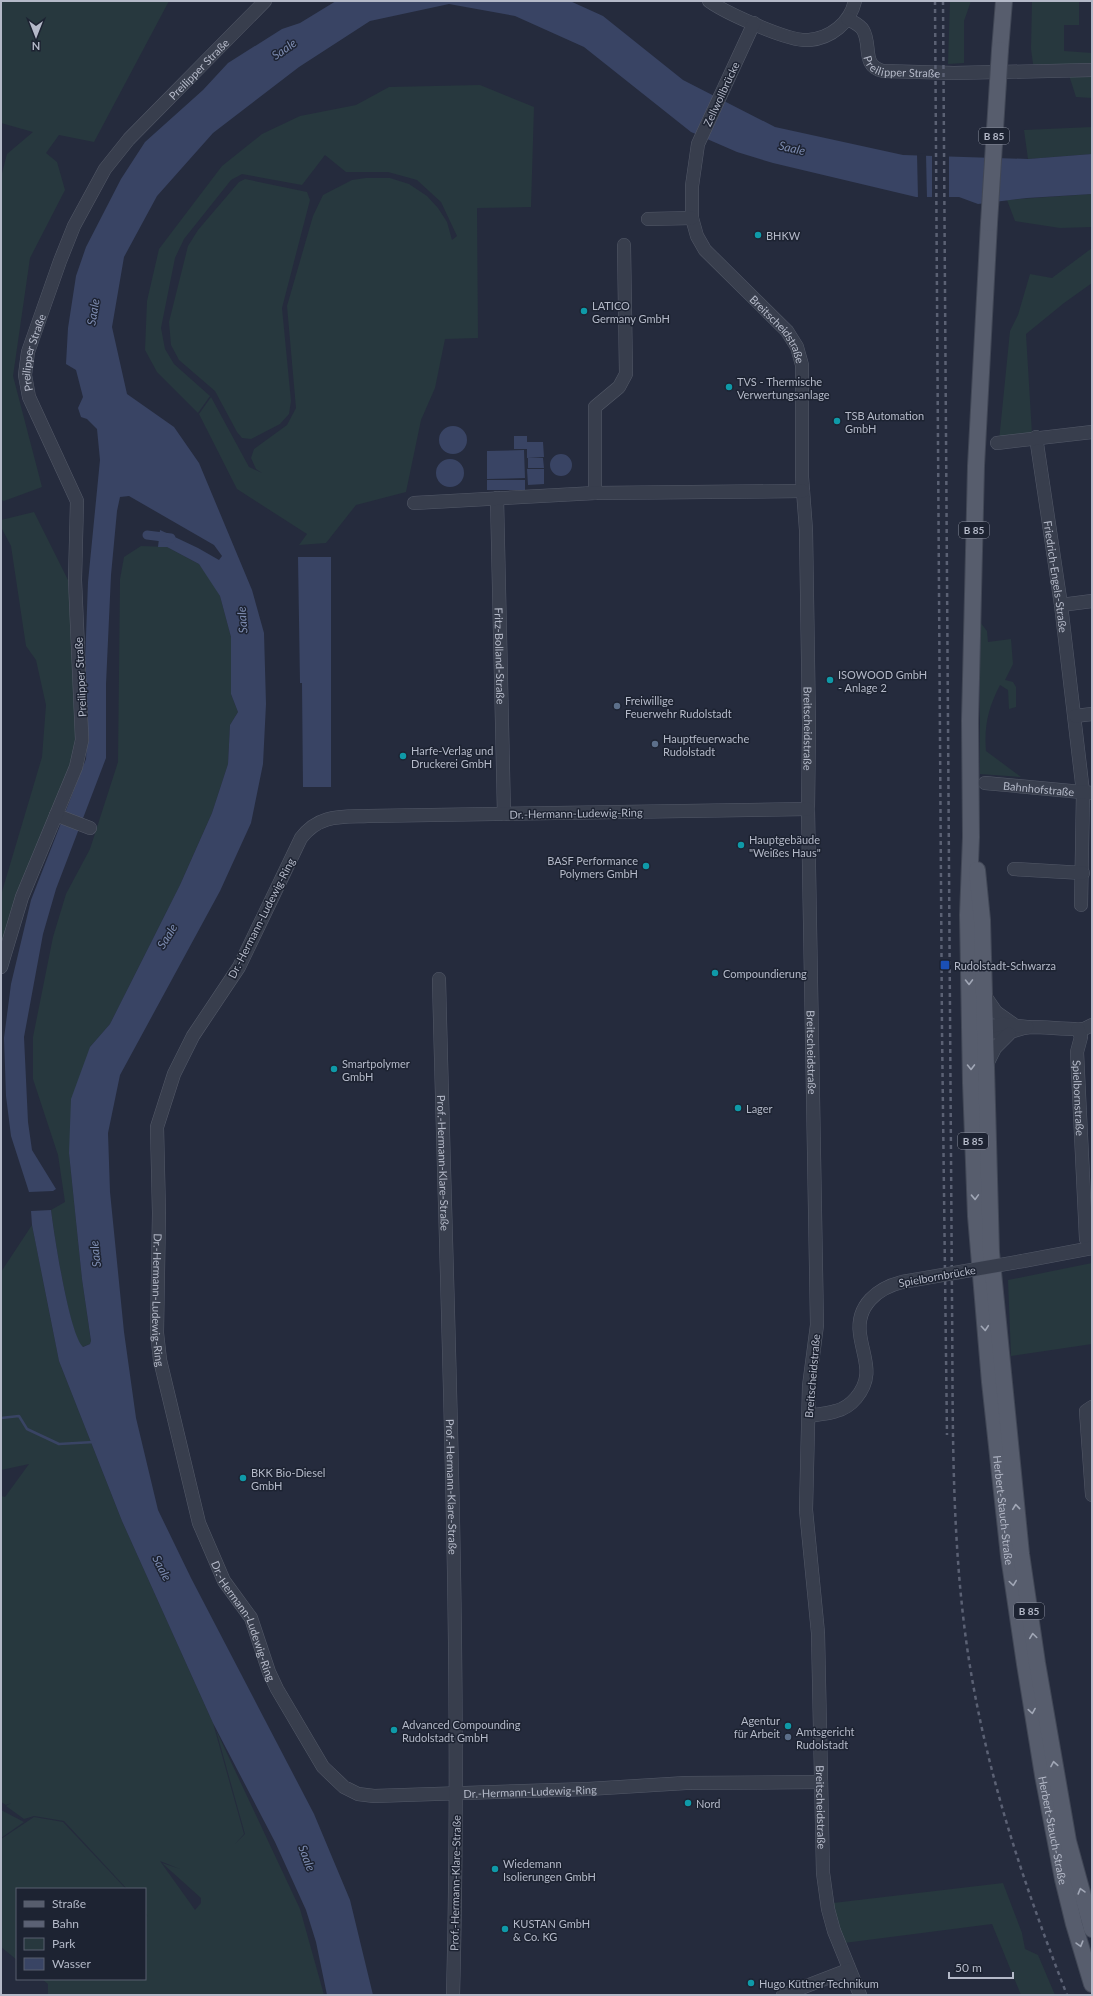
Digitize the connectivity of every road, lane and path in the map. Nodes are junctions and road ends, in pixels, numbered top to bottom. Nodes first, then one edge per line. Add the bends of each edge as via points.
1 (265, 1) edge
2 (709, 1) edge
3 (855, 1) edge
4 (1004, 1) edge
5 (848, 19) junction
6 (754, 23) junction
7 (1092, 70) edge
8 (698, 144) joint
9 (648, 218) dead end
10 (692, 218) junction
11 (624, 245) dead end
12 (1092, 432) edge
13 (1036, 437) junction
14 (996, 442) dead end
15 (803, 491) junction
16 (595, 493) junction
17 (497, 498) junction
18 (414, 503) dead end
19 (1092, 601) edge
20 (1061, 605) junction
21 (1092, 714) edge
22 (1075, 716) junction
23 (985, 783) dead end
24 (1087, 792) edge
25 (808, 809) junction
26 (504, 814) junction
27 (58, 816) junction
28 (87, 827) dead end
29 (971, 837) junction
30 (1014, 869) dead end
31 (1083, 873) junction
32 (1081, 905) dead end
33 (1, 967) edge
34 (439, 979) dead end
35 (985, 996) junction
36 (978, 1028) junction
37 (1011, 1029) junction
38 (1087, 1029) edge
39 (986, 1066) junction
40 (1090, 1246) edge
41 (1092, 1407) edge
42 (808, 1416) junction
43 (1092, 1495) edge
44 (821, 1782) junction
45 (457, 1795) junction
46 (1092, 1929) edge
47 (848, 1970) junction
48 (1092, 1984) edge
49 (453, 1995) edge
50 (783, 1995) edge
51 (860, 1995) edge

1 - 27 street, Preilipper Straße via 129,139 105,169 74,226 28,352 25,375 30,397 76,501 75,580 82,740 76,767
2 - 6 street
3 - 5 street
4 - 29 main road, B 85, bridge via 976,466
5 - 6 street via 830,34 808,40 796,39
5 - 7 street, Preilipper Straße via 864,31 868,61 876,70 954,73
6 - 8 street, Zellwollbrücke
8 - 10 street, Breitscheidstraße via 692,186
9 - 10 street
10 - 15 street, Breitscheidstraße via 696,236 705,250 787,331 797,347 802,366
11 - 16 street via 626,374 619,387 595,407
12 - 13 street
13 - 14 street
13 - 20 street, Friedrich-Engels-Straße
15 - 16 street
15 - 25 street, Breitscheidstraße via 806,530
16 - 17 street
17 - 18 street
17 - 26 street, Fritz-Bolland-Straße
19 - 20 street
20 - 22 street, Friedrich-Engels-Straße
21 - 22 street
22 - 24 street, Friedrich-Engels-Straße
23 - 24 street, Bahnhofstraße
24 - 31 street, Friedrich-Engels-Straße
25 - 26 street, Dr.-Hermann-Ludewig-Ring
25 - 42 street, Breitscheidstraße via 817,1325
26 - 45 street, Dr.-Hermann-Ludewig-Ring via 337,818 325,819 314,824 301,838 239,967 193,1036 174,1074 158,1127 157,1333 160,1360 199,1523 224,1581 251,1618 269,1672 310,1747 323,1767 344,1787 358,1794 374,1796
27 - 28 street
27 - 33 street, Preilipper Straße via 22,897
29 - 35 main road, B 85 via 978,872
29 -> 36 main road, B 85 via 968,914
30 - 31 street
31 - 32 street, Friedrich-Engels-Straße
34 - 45 street, Prof.-Hermann-Klare-Straße
35 - 36 main road, B 85
35 - 37 street
36 - 37 street via 997,1033
36 - 39 main road, Herbert-Stauch-Straße / B 85
36 -> 48 main road, Herbert-Stauch-Straße / B 85 via 976,1216 990,1382 1009,1556 1044,1783 1068,1902
37 - 38 street
37 - 39 street via 995,1048
38 - 40 street, Spielbornstraße via 1081,1037 1077,1052
46 -> 39 main road, Herbert-Stauch-Straße / B 85 via 1068,1841 1021,1554 991,1252
40 - 42 street, Spielbornbrücke, bridge via 1066,1255 886,1286 867,1304 862,1315 860,1334 867,1362 862,1390 852,1403 837,1411
41 - 43 street via 1086,1411
42 - 44 street, Breitscheidstraße via 806,1510 818,1633
44 - 45 street, Dr.-Hermann-Ludewig-Ring via 686,1783
44 - 47 street, Breitscheidstraße via 824,1886 834,1930
45 - 49 street, Prof.-Hermann-Klare-Straße
47 - 50 street
47 - 51 street, Breitscheidstraße

